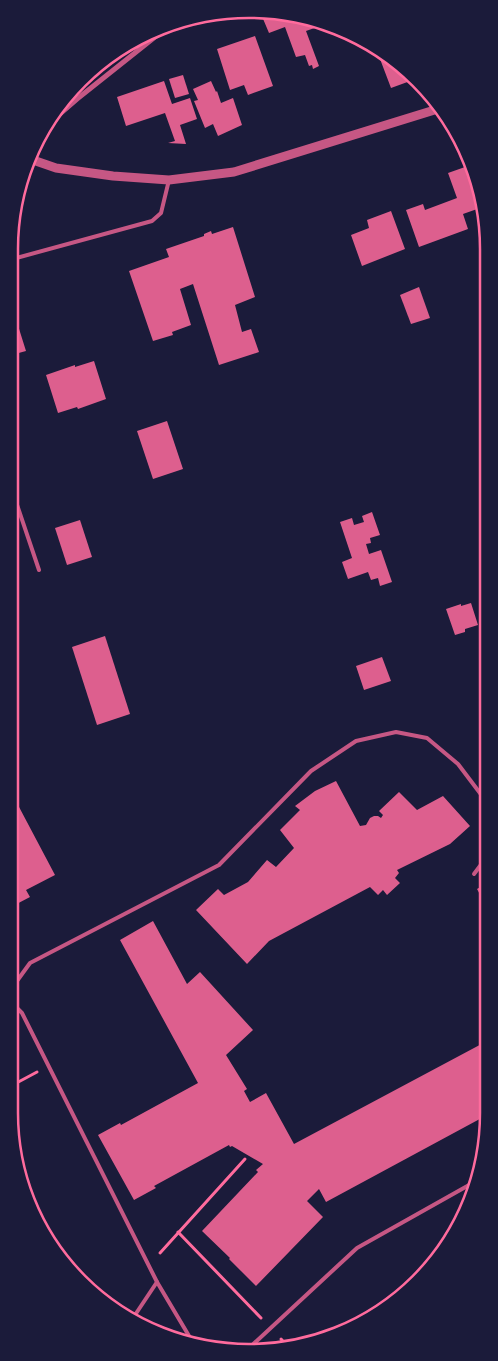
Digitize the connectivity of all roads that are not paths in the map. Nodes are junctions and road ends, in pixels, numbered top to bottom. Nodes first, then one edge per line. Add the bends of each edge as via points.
1 (154, 38) edge
2 (434, 110) edge
3 (62, 112) edge
4 (35, 161) edge
5 (169, 180) junction
6 (18, 258) edge
7 (18, 508) edge
8 (39, 570) dead end
9 (480, 794) edge
10 (480, 866) edge
11 (474, 874) dead end
12 (18, 980) edge
13 (18, 1009) edge
14 (468, 1186) edge
15 (157, 1282) junction
16 (136, 1314) edge
17 (188, 1336) edge
18 (254, 1344) edge

1 - 3 street
2 - 5 street via 234,172
4 - 5 street via 56,168 113,176
5 - 6 lane via 161,213 152,221
7 - 8 lane
9 - 12 lane via 458,764 427,738 396,732 356,741 311,771 219,864 30,963
10 - 11 lane
13 - 15 lane
14 - 18 lane via 357,1248
15 - 16 lane
15 - 17 lane

